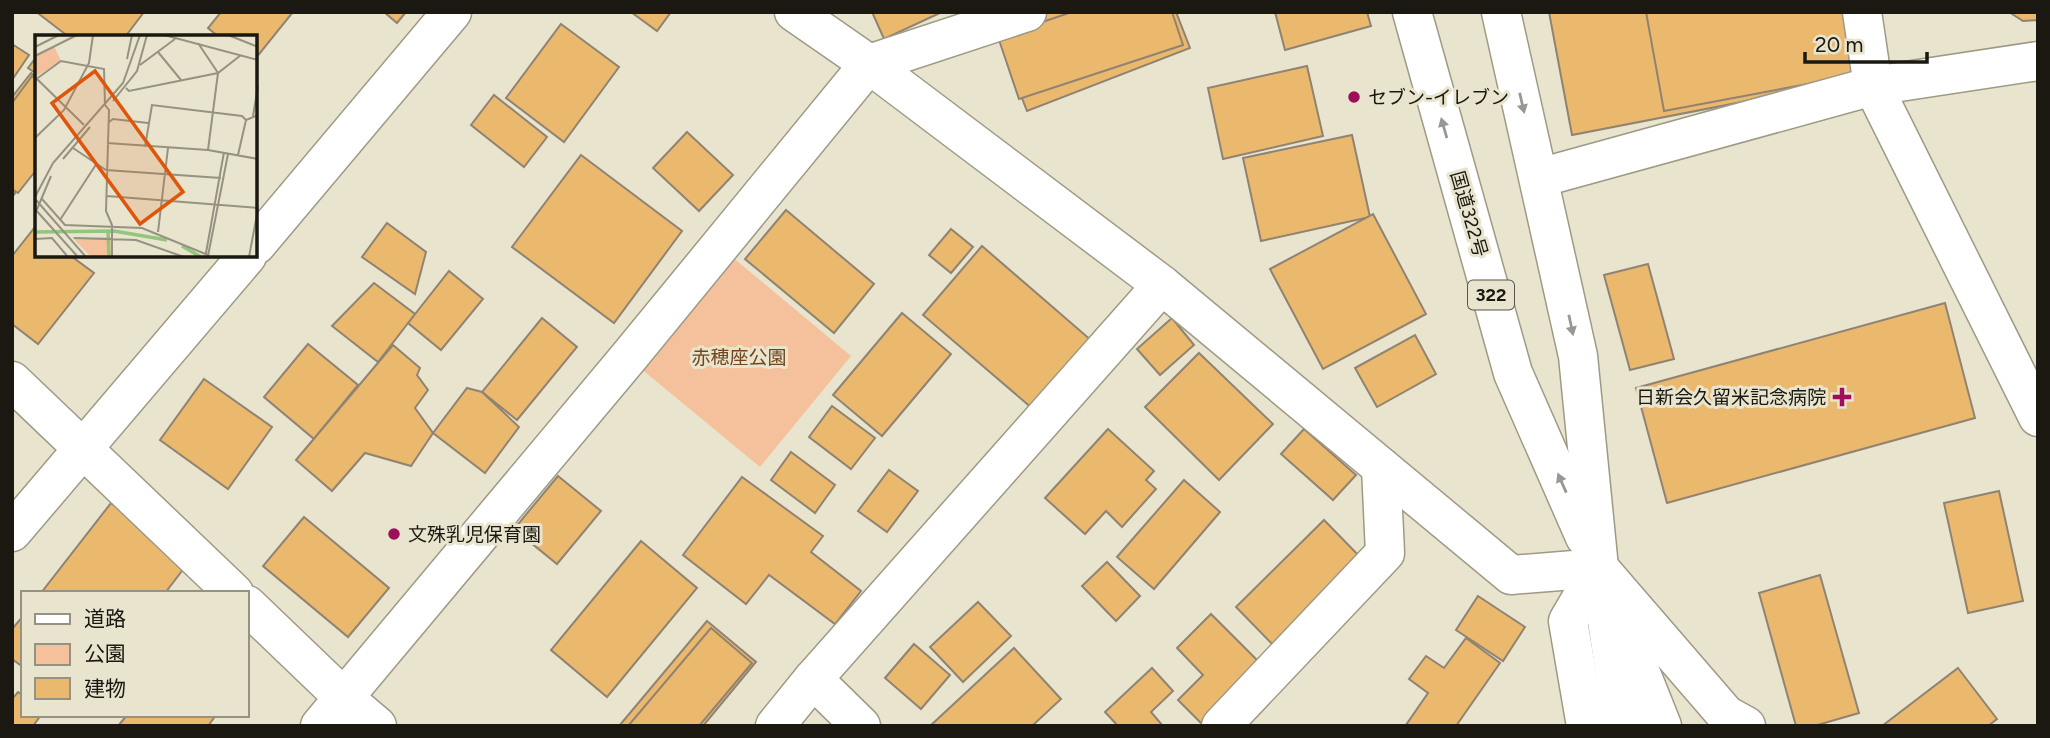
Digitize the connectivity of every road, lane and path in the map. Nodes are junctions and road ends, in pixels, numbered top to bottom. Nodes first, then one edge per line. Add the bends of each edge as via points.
1 (452, 12) edge
2 (794, 12) edge
3 (1412, 12) edge
4 (1501, 12) edge
5 (1862, 12) edge
6 (1024, 13) edge
7 (2038, 61) edge
8 (869, 64) junction
9 (1873, 86) junction
10 (1539, 178) junction
11 (257, 244) edge
12 (246, 257) edge
13 (1162, 285) junction
14 (12, 381) edge
15 (2038, 417) edge
16 (83, 448) junction
17 (1381, 467) junction
18 (12, 531) edge
19 (1599, 568) junction
20 (232, 591) edge
21 (248, 606) edge
22 (813, 679) junction
23 (332, 712) edge
24 (377, 726) edge
25 (775, 726) edge
26 (861, 726) edge
27 (1221, 726) edge
28 (1586, 726) edge
29 (1623, 726) edge
30 (1662, 726) edge
31 (1746, 726) edge

1 - 11 main road
2 - 8 main road
19 -> 3 main road, 国道322号 / 322 via 1513,373
4 -> 10 main road, 国道322号 / 322
5 - 9 main road
6 - 8 main road
7 - 9 main road
8 - 13 main road
8 - 23 main road
9 - 10 main road
9 - 15 main road
10 -> 19 main road, 国道322号 / 322 via 1578,356
12 - 16 main road
13 - 17 main road
13 - 22 main road
14 - 16 main road
16 - 18 main road
16 - 20 main road
17 - 19 main road via 1511,575
17 - 27 main road via 1385,553
19 - 28 main road via 1569,621
19 - 29 main road, 国道322号 / 322
19 - 30 main road
19 - 31 main road via 1726,715
21 - 23 main road
22 - 25 main road
22 - 26 main road
23 - 24 main road

